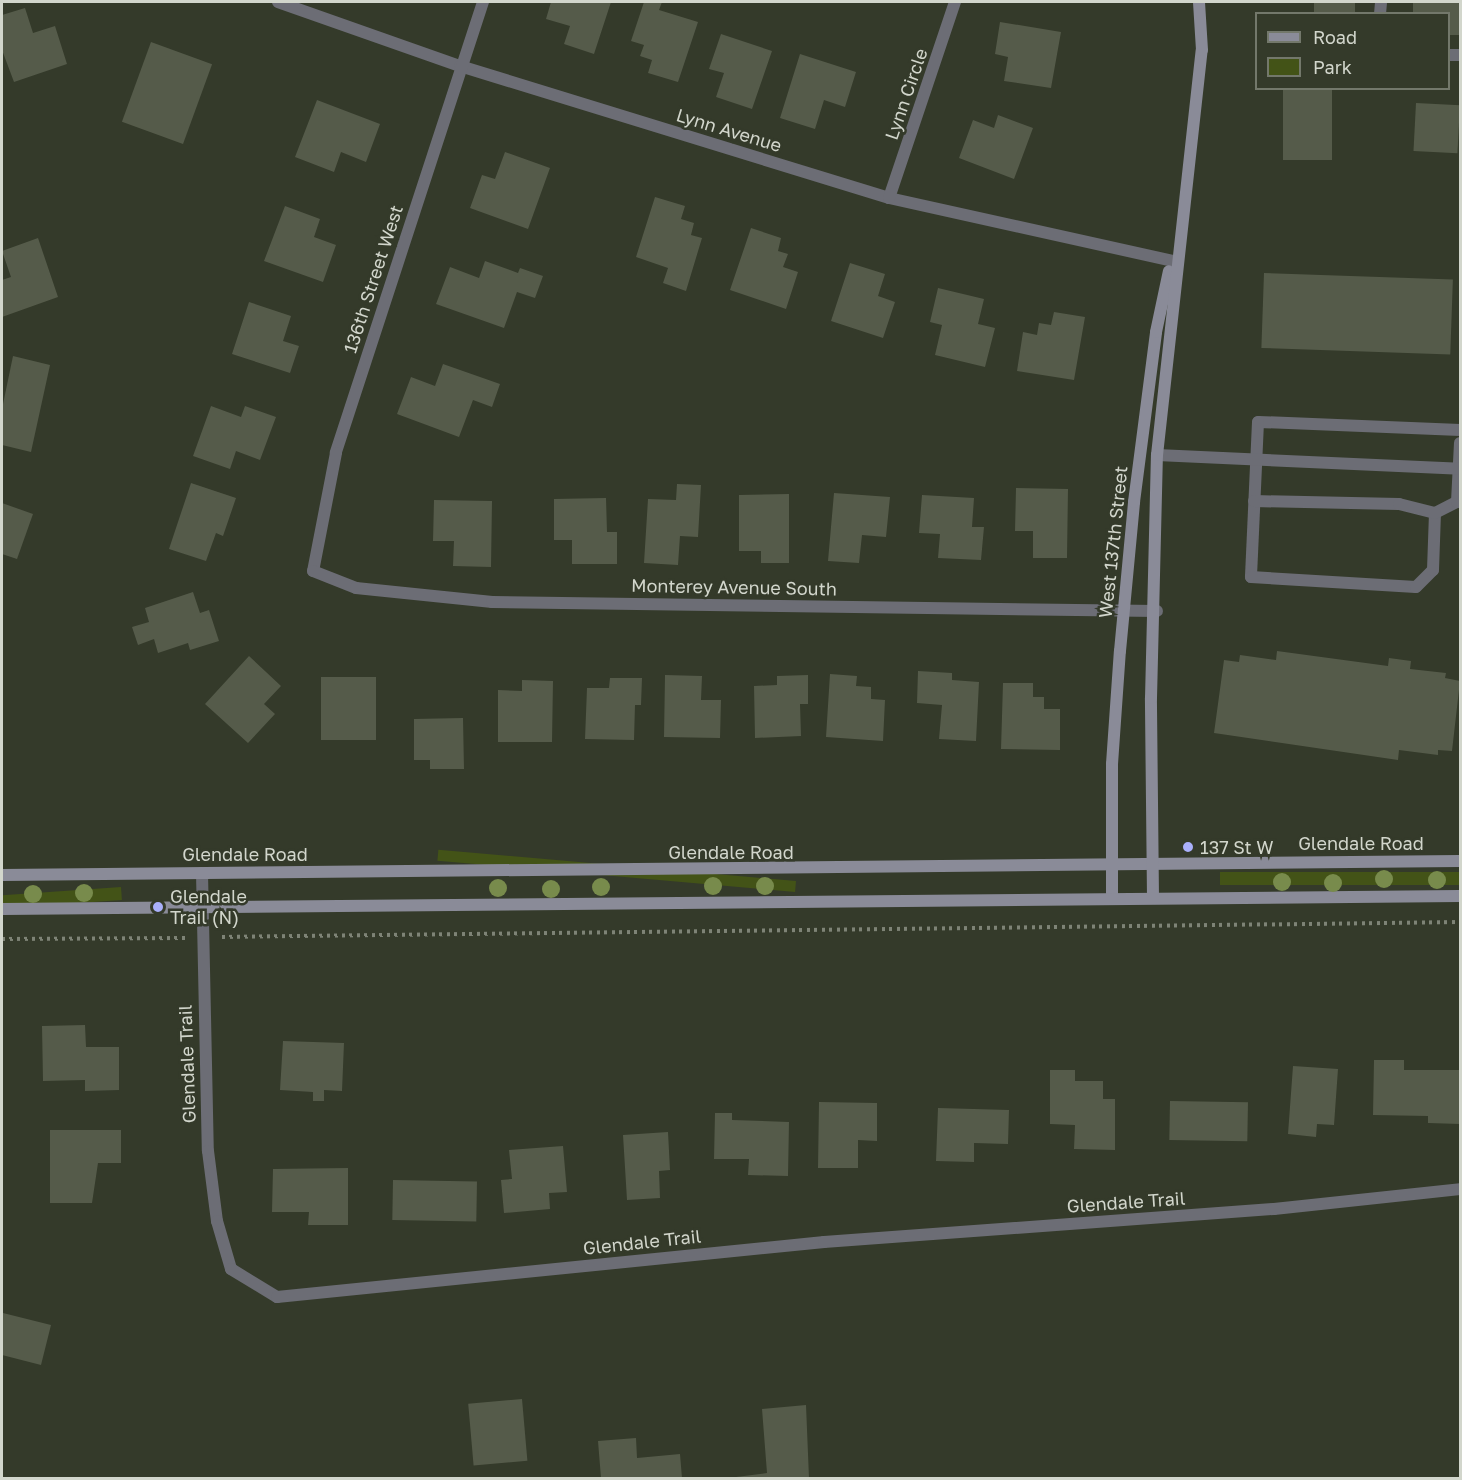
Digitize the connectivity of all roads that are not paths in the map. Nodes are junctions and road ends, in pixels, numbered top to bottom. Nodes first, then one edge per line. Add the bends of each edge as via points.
1 (278, 2) edge
2 (483, 2) edge
3 (954, 2) edge
4 (1199, 2) edge
5 (460, 66) junction
6 (889, 198) junction
7 (1174, 261) junction
8 (1461, 430) edge
9 (1461, 443) edge
10 (1157, 455) junction
11 (1255, 459) junction
12 (1460, 469) edge
13 (1254, 501) junction
14 (1435, 513) junction
15 (314, 571) joint
16 (1124, 611) junction
17 (1156, 611) junction
18 (1461, 861) edge
19 (1152, 862) junction
20 (1112, 863) junction
21 (202, 873) junction
22 (2, 875) edge
23 (1461, 896) edge
24 (1112, 898) junction
25 (1153, 898) junction
26 (2, 909) edge
27 (203, 909) junction
28 (1461, 1189) edge

1 - 5 street, Lynn Avenue
2 - 5 street, 136th Street West
3 - 6 street, Lynn Circle
4 - 7 main road, West 137th Street via 1202,50
5 - 6 street, Lynn Avenue
5 - 15 street, 136th Street West via 336,453
6 - 7 street, Lynn Avenue
7 - 10 main road, West 137th Street
7 - 16 main road, West 137th Street via 1156,332
8 - 11 street via 1258,422
9 - 12 street
10 - 11 street
10 - 17 main road, West 137th Street
11 - 12 street
11 - 13 street
12 - 14 street via 1457,502
13 - 14 street via 1399,504
13 - 14 street via 1251,577 1416,587 1433,570
15 - 16 street, Monterey Avenue South via 356,588 492,602
16 - 17 street, Monterey Avenue South
16 - 20 main road, West 137th Street via 1112,764
17 - 19 main road, West 137th Street
18 - 19 main road, Glendale Road
19 - 20 main road, Glendale Road
19 - 25 main road, West 137th Street
20 - 21 main road, Glendale Road via 770,870
20 - 24 main road, West 137th Street
21 - 22 main road, Glendale Road
21 - 27 street, Glendale Trail
23 - 25 main road
24 - 25 main road
24 - 27 main road
26 - 27 main road
27 - 28 street, Glendale Trail via 208,1151 217,1221 231,1269 277,1297 825,1242 1274,1209

